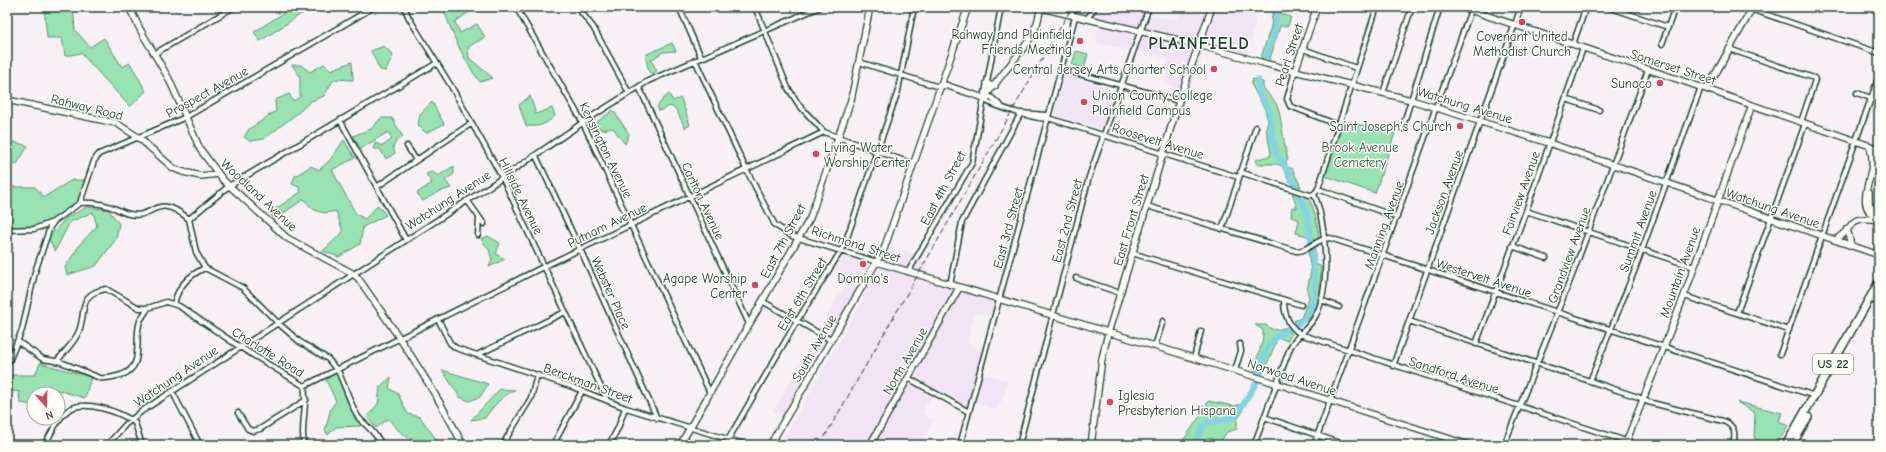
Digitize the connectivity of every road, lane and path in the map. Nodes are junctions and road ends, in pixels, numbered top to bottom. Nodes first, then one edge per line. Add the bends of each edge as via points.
1 (129, 7) edge
2 (234, 7) edge
3 (374, 7) edge
4 (404, 7) edge
5 (516, 7) edge
6 (577, 7) edge
7 (679, 7) edge
8 (755, 7) edge
9 (820, 7) edge
10 (870, 7) edge
11 (914, 7) edge
12 (968, 7) edge
13 (1001, 7) edge
14 (1040, 7) edge
15 (1095, 7) edge
16 (1149, 7) edge
17 (1212, 7) edge
18 (1317, 7) edge
19 (1377, 7) edge
20 (1412, 7) edge
21 (1440, 7) edge
22 (1461, 7) edge
23 (1521, 7) edge
24 (1586, 7) edge
25 (1608, 7) edge
26 (1675, 7) edge
27 (1745, 7) edge
28 (1752, 8) edge
29 (1471, 10) junction
30 (1076, 17) junction
31 (1087, 20) junction
32 (1515, 25) junction
33 (1668, 27) junction
34 (765, 30) junction
35 (1139, 32) junction
36 (1573, 44) junction
37 (1662, 44) dead end
38 (1199, 45) junction
39 (1583, 48) junction
40 (1303, 49) junction
41 (1729, 49) junction
42 (1879, 52) edge
43 (154, 54) junction
44 (701, 57) junction
45 (695, 60) junction
46 (859, 62) junction
47 (437, 63) junction
48 (1356, 68) junction
49 (1061, 69) junction
50 (1648, 70) junction
51 (1295, 71) junction
52 (900, 74) junction
53 (1879, 76) edge
54 (987, 83) junction
55 (1121, 85) junction
56 (1350, 85) junction
57 (940, 86) junction
58 (995, 86) junction
59 (639, 87) junction
60 (1701, 87) junction
61 (1707, 89) junction
62 (629, 93) junction
63 (1383, 93) junction
64 (1857, 93) dead end
65 (984, 98) junction
66 (1566, 99) junction
67 (1871, 99) junction
68 (7, 100) edge
69 (1179, 100) junction
70 (1411, 100) junction
71 (1879, 101) edge
72 (1752, 105) junction
73 (1436, 109) junction
74 (1599, 110) dead end
75 (1021, 113) junction
76 (186, 118) junction
77 (1048, 118) junction
78 (340, 120) junction
79 (1480, 122) junction
80 (472, 123) junction
81 (583, 123) junction
82 (1803, 123) junction
83 (1338, 125) junction
84 (1256, 127) dead end
85 (1402, 129) dead end
86 (824, 132) junction
87 (1103, 136) junction
88 (138, 137) junction
89 (838, 138) junction
90 (1856, 141) junction
91 (1549, 143) junction
92 (407, 146) dead end
93 (1875, 148) edge
94 (877, 152) junction
95 (1163, 155) junction
96 (536, 156) junction
97 (1878, 159) edge
98 (416, 160) junction
99 (913, 164) junction
100 (1612, 164) junction
101 (746, 169) junction
102 (1240, 172) junction
103 (218, 174) junction
104 (502, 177) junction
105 (1238, 177) junction
106 (1666, 183) junction
107 (230, 186) junction
108 (378, 186) junction
109 (1318, 189) junction
110 (1314, 194) junction
111 (689, 197) junction
112 (468, 200) junction
113 (1718, 201) junction
114 (80, 203) junction
115 (1147, 206) junction
116 (1526, 211) junction
117 (1879, 215) edge
118 (1397, 217) junction
119 (479, 218) junction
120 (189, 219) junction
121 (1771, 219) junction
122 (1879, 220) edge
123 (53, 222) junction
124 (484, 224) dead end
125 (631, 225) junction
126 (1222, 229) junction
127 (1847, 229) junction
128 (7, 230) edge
129 (1589, 231) junction
130 (478, 236) dead end
131 (1823, 236) junction
132 (800, 238) junction
133 (1324, 239) junction
134 (406, 240) junction
135 (1835, 240) junction
136 (1851, 245) junction
137 (1512, 246) junction
138 (580, 249) junction
139 (1642, 250) junction
140 (839, 251) junction
141 (1132, 253) junction
142 (1383, 255) junction
143 (1879, 255) edge
144 (1546, 258) dead end
145 (877, 262) junction
146 (543, 267) junction
147 (1694, 267) junction
148 (205, 268) junction
149 (1427, 270) junction
150 (908, 272) junction
151 (353, 273) junction
152 (1076, 278) dead end
153 (1879, 282) edge
154 (950, 285) junction
155 (959, 288) junction
156 (1879, 291) edge
157 (1120, 292) junction
158 (1495, 292) junction
159 (1684, 296) junction
160 (999, 300) junction
161 (1321, 300) junction
162 (762, 301) junction
163 (1284, 301) junction
164 (1876, 301) edge
165 (174, 304) junction
166 (1301, 306) dead end
167 (1339, 307) dead end
168 (148, 308) junction
169 (565, 312) junction
170 (1558, 313) junction
171 (1737, 313) junction
172 (1053, 316) junction
173 (438, 319) junction
174 (797, 321) junction
175 (1163, 321) dead end
176 (1409, 321) junction
177 (277, 323) junction
178 (749, 324) junction
179 (1611, 330) junction
180 (1789, 330) junction
181 (1201, 331) dead end
182 (1108, 332) junction
183 (1298, 332) junction
184 (400, 338) junction
185 (831, 340) junction
186 (17, 342) junction
187 (1240, 344) dead end
188 (1476, 344) junction
189 (1155, 346) junction
190 (240, 347) junction
191 (1664, 347) junction
192 (1348, 351) junction
193 (1780, 354) dead end
194 (477, 355) junction
195 (1194, 358) junction
196 (57, 362) junction
197 (1538, 364) junction
198 (7, 366) edge
199 (1393, 366) junction
200 (337, 370) junction
201 (1235, 370) junction
202 (537, 375) junction
203 (908, 378) junction
204 (1590, 381) junction
205 (1277, 383) junction
206 (304, 386) junction
207 (172, 391) junction
208 (582, 391) junction
209 (710, 393) junction
210 (1815, 396) junction
211 (1644, 399) junction
212 (306, 400) junction
213 (607, 400) junction
214 (1330, 400) junction
215 (1520, 407) junction
216 (625, 408) junction
217 (969, 412) junction
218 (238, 413) dead end
219 (1264, 417) junction
220 (657, 418) junction
221 (131, 420) junction
222 (690, 428) junction
223 (1318, 436) junction
224 (728, 439) junction
225 (1626, 443) edge
226 (44, 445) edge
227 (107, 445) edge
228 (142, 445) edge
229 (200, 445) edge
230 (304, 445) edge
231 (382, 445) edge
232 (463, 445) edge
233 (504, 445) edge
234 (553, 445) edge
235 (609, 445) edge
236 (680, 445) edge
237 (725, 445) edge
238 (747, 445) edge
239 (770, 445) edge
240 (870, 445) edge
241 (960, 445) edge
242 (1019, 445) edge
243 (1090, 445) edge
244 (1254, 445) edge
245 (1314, 445) edge
246 (1346, 445) edge
247 (1469, 445) edge
248 (1504, 445) edge
249 (1638, 445) edge
250 (1733, 445) edge
251 (1786, 445) edge
252 (1792, 445) edge

1 - 43 street, Woodland Avenue
2 - 43 street
3 - 76 street, Prospect Avenue
4 - 47 street, Hillside Avenue
5 - 81 street, Kensington Avenue
6 - 62 street via 593,27
7 - 44 street
8 - 34 street
9 - 34 street, Watchung Avenue
10 - 46 street, East 7th Street
11 - 52 street, East 6th Street
12 - 57 street, South Avenue
13 - 54 street, East 4th Street
14 - 30 street, Watchung Avenue
14 - 58 street via 1035,29 1028,42
15 - 31 street
16 - 35 street, East 2nd Street
17 - 38 street, East Front Street
18 - 40 street, Pearl Street
19 - 48 street
20 - 63 street
21 - 70 street
22 - 29 street, Somerset Street
23 - 32 street, Jackson Avenue
24 - 36 street
25 - 33 street
26 - 33 street
27 - 28 street
28 - 41 street
28 - 42 street
29 - 32 street, Somerset Street
29 - 73 street, Manning Avenue
30 - 31 street, Watchung Avenue
30 - 49 street, East 3rd Street
31 - 35 street, Watchung Avenue
32 - 36 street, Somerset Street
32 - 79 street, Jackson Avenue
33 - 37 street
34 - 44 street, Watchung Avenue
34 - 86 street via 788,88 799,105
35 - 38 street, Watchung Avenue
35 - 55 street, East 2nd Street
36 - 39 street, Somerset Street
38 - 51 street, Watchung Avenue
38 - 69 street, East Front Street
39 - 50 street, Somerset Street
39 - 66 street, Fairview Avenue
40 - 48 street
40 - 51 street, Pearl Street
41 - 61 street
41 - 82 street via 1814,78
43 - 76 street, Woodland Avenue via 169,78
44 - 45 street, Watchung Avenue
45 - 59 street, Watchung Avenue
45 - 101 street, Richmond Street
46 - 52 street, Roosevelt Avenue
46 - 89 street, East 7th Street via 851,100
47 - 78 street
47 - 80 street, Hillside Avenue
48 - 56 street
49 - 55 street
49 - 77 street, East 3rd Street
50 - 60 street, Somerset Street
50 - 100 street, Grandview Avenue
51 - 56 street, Watchung Avenue
51 - 83 street, Pearl Street via 1287,99 1290,106
52 - 57 street, Roosevelt Avenue
52 - 94 street, East 6th Street via 898,91
53 - 67 street
54 - 58 street
54 - 65 street, East 4th Street
55 - 69 street
55 - 87 street, East 2nd Street
56 - 63 street, Watchung Avenue
56 - 83 street
57 - 65 street, Roosevelt Avenue via 945,85
57 - 99 street, South Avenue
58 - 65 street
59 - 62 street, Watchung Avenue
59 - 111 street, Carlton Avenue
60 - 61 street, Somerset Street
60 - 106 street, Summit Avenue
61 - 72 street, Somerset Street
62 - 81 street, Watchung Avenue
63 - 70 street, Watchung Avenue
64 - 67 street
65 - 75 street, Roosevelt Avenue via 988,102
65 - 150 street, East 4th Street via 972,163
66 - 74 street
66 - 91 street, Fairview Avenue
67 - 71 street
67 - 90 street
68 - 88 street, Rahway Road via 115,123
69 - 95 street, East Front Street
70 - 73 street, Watchung Avenue
70 - 85 street
72 - 82 street, Somerset Street
72 - 113 street, Mountain Avenue
73 - 79 street, Watchung Avenue
73 - 118 street, Manning Avenue
75 - 77 street, Roosevelt Avenue via 1041,113
75 - 154 street via 962,222
76 - 88 street, Prospect Avenue
76 - 103 street, Woodland Avenue via 200,150
77 - 87 street, Roosevelt Avenue
77 - 160 street, East 3rd Street
78 - 107 street
78 - 108 street
79 - 91 street, Watchung Avenue
79 - 149 street, Jackson Avenue
80 - 98 street
80 - 104 street, Hillside Avenue
81 - 96 street, Watchung Avenue
81 - 125 street, Kensington Avenue
82 - 90 street, Somerset Street
82 - 121 street
83 - 109 street
84 - 102 street
86 - 89 street
86 - 101 street, Putnam Avenue
87 - 95 street, Roosevelt Avenue
87 - 172 street, East 2nd Street via 1089,177
88 - 103 street, Rahway Road via 173,168 201,176
88 - 114 street, Prospect Avenue via 99,154
89 - 94 street
89 - 132 street, East 7th Street via 810,218
90 - 93 street, Somerset Street
90 - 131 street
91 - 100 street, Watchung Avenue
91 - 116 street, Fairview Avenue
92 - 98 street
93 - 97 street
93 - 122 street via 1865,201 1870,213
94 - 99 street
94 - 140 street, East 6th Street via 844,246
95 - 105 street, Roosevelt Avenue
95 - 115 street, East Front Street
96 - 104 street, Watchung Avenue
96 - 138 street, Webster Place
97 - 117 street via 1869,201 1872,209
98 - 108 street
99 - 145 street, South Avenue via 884,250
100 - 106 street, Watchung Avenue
100 - 129 street, Grandview Avenue
101 - 111 street, Putnam Avenue
101 - 132 street, Richmond Street via 775,225
102 - 105 street
102 - 110 street
103 - 107 street, Woodland Avenue
104 - 112 street, Watchung Avenue
104 - 146 street, Hillside Avenue
105 - 126 street
106 - 113 street, Watchung Avenue
106 - 139 street, Summit Avenue
107 - 120 street
107 - 151 street, Woodland Avenue via 287,238
108 - 134 street
109 - 110 street
109 - 118 street
110 - 133 street
111 - 125 street, Putnam Avenue
111 - 178 street, Carlton Avenue
112 - 119 street
112 - 134 street, Watchung Avenue
113 - 121 street, Watchung Avenue
113 - 147 street, Mountain Avenue
114 - 120 street via 100,203 129,214 167,206
114 - 123 street
115 - 126 street
115 - 141 street, East Front Street
116 - 129 street
116 - 137 street, Fairview Avenue
118 - 142 street, Manning Avenue
119 - 124 street
119 - 130 street
120 - 148 street via 196,252
121 - 131 street, Watchung Avenue
121 - 171 street
122 - 127 street via 1858,219
123 - 128 street via 34,229
123 - 186 street via 35,272
125 - 138 street, Putnam Avenue
125 - 209 street, Kensington Avenue
126 - 133 street via 1296,251
127 - 135 street
127 - 136 street
129 - 139 street
129 - 170 street, Grandview Avenue
131 - 135 street, Watchung Avenue
131 - 180 street
132 - 140 street, Richmond Street
132 - 162 street, East 7th Street
133 - 142 street, Westervelt Avenue via 1330,238
133 - 161 street
134 - 151 street, Watchung Avenue
135 - 136 street, Watchung Avenue
136 - 143 street, Watchung Avenue
137 - 144 street
137 - 158 street, Fairview Avenue
138 - 146 street, Putnam Avenue
138 - 220 street, Webster Place
139 - 147 street
139 - 179 street, Summit Avenue
140 - 145 street, Richmond Street
140 - 174 street, East 6th Street
141 - 157 street, East Front Street
141 - 163 street
142 - 149 street, Westervelt Avenue
142 - 192 street, Manning Avenue
145 - 150 street, Richmond Street
145 - 185 street, South Avenue
146 - 169 street, Hillside Avenue
146 - 173 street, Putnam Avenue
147 - 159 street, Mountain Avenue
148 - 165 street via 184,282 178,290
148 - 177 street via 243,288
149 - 158 street, Westervelt Avenue
149 - 176 street, Jackson Avenue
150 - 154 street, Richmond Street
151 - 177 street, Watchung Avenue
151 - 184 street, Woodland Avenue
152 - 157 street
153 - 210 highway, US 22
154 - 155 street, Richmond Street
155 - 160 street, Richmond Street
155 - 203 street, North Avenue
156 - 164 highway, US 22
157 - 182 street, East Front Street
158 - 170 street, Westervelt Avenue
158 - 188 street, Fairview Avenue
159 - 171 street
159 - 191 street, Mountain Avenue
160 - 172 street, Richmond Street
160 - 217 street, East 3rd Street
161 - 167 street
161 - 183 street via 1316,316
162 - 174 street
162 - 178 street, East 7th Street
163 - 166 street
163 - 183 street, Sandford Avenue via 1284,311 1289,323
164 - 252 highway, US 22
165 - 168 street via 166,302
165 - 190 street, Charlotte Road
168 - 196 street via 132,306 106,289 90,294 85,300 78,333
168 - 196 street via 140,321 138,357 135,364 124,374 100,378
169 - 194 street
169 - 213 street, Hillside Avenue
170 - 179 street, Westervelt Avenue
170 - 197 street, Grandview Avenue
171 - 180 street
172 - 182 street, Richmond Street
172 - 242 street, East 2nd Street
173 - 184 street, Putnam Avenue
173 - 194 street, Berckman Street via 450,343 456,348
174 - 185 street
174 - 224 street, East 6th Street
175 - 189 street
176 - 188 street
176 - 199 street, Jackson Avenue
177 - 190 street, Watchung Avenue
177 - 200 street via 300,342 328,359
178 - 209 street, East 7th Street
179 - 191 street, Westervelt Avenue
179 - 204 street, Summit Avenue
180 - 193 street
181 - 195 street
182 - 189 street, Norwood Avenue
182 - 243 street, East Front Street via 1101,363
183 - 192 street, Sandford Avenue
183 - 205 street
184 - 200 street, Charlotte Road
184 - 232 street, Woodland Avenue
185 - 239 street, South Avenue
186 - 196 street via 37,356
186 - 198 street
187 - 201 street via 1241,351
188 - 197 street
189 - 195 street, Norwood Avenue
190 - 206 street, Charlotte Road
190 - 207 street, Watchung Avenue
191 - 210 street, Westervelt Avenue
191 - 211 street, Mountain Avenue
192 - 199 street, Sandford Avenue
192 - 214 street, Manning Avenue
194 - 202 street, Berckman Street
195 - 201 street, Norwood Avenue
197 - 204 street
197 - 215 street, Grandview Avenue
199 - 215 street, Sandford Avenue
200 - 206 street, Charlotte Road
200 - 231 street via 358,417
201 - 205 street, Norwood Avenue
202 - 208 street, Berckman Street
202 - 233 street via 531,398
203 - 217 street
203 - 240 street, North Avenue
204 - 211 street
205 - 214 street, Norwood Avenue
205 - 219 street
206 - 212 street
207 - 221 street, Watchung Avenue
207 - 229 street
208 - 213 street, Berckman Street
208 - 234 street
209 - 222 street, East 7th Street
210 - 251 highway, US 22
211 - 225 street, Mountain Avenue
211 - 250 street via 1728,423 1735,432
212 - 218 street via 253,431 248,429
212 - 230 street via 302,429
213 - 216 street, Berckman Street
214 - 223 street, Manning Avenue
214 - 247 street, Norwood Avenue
215 - 225 street, Sandford Avenue
215 - 248 street, Grandview Avenue
216 - 220 street, Berckman Street
216 - 235 street
217 - 241 street, East 3rd Street
219 - 223 street
219 - 244 street
220 - 222 street, Berckman Street
221 - 226 street via 104,408 73,407 67,411
221 - 227 street, Watchung Avenue
221 - 228 street via 136,426
222 - 224 street, Berckman Street
222 - 236 street, East 7th Street
223 - 245 street, Manning Avenue
223 - 246 street
224 - 237 street, East 6th Street
224 - 238 street, Berckman Street
225 - 249 street, Sandford Avenue

